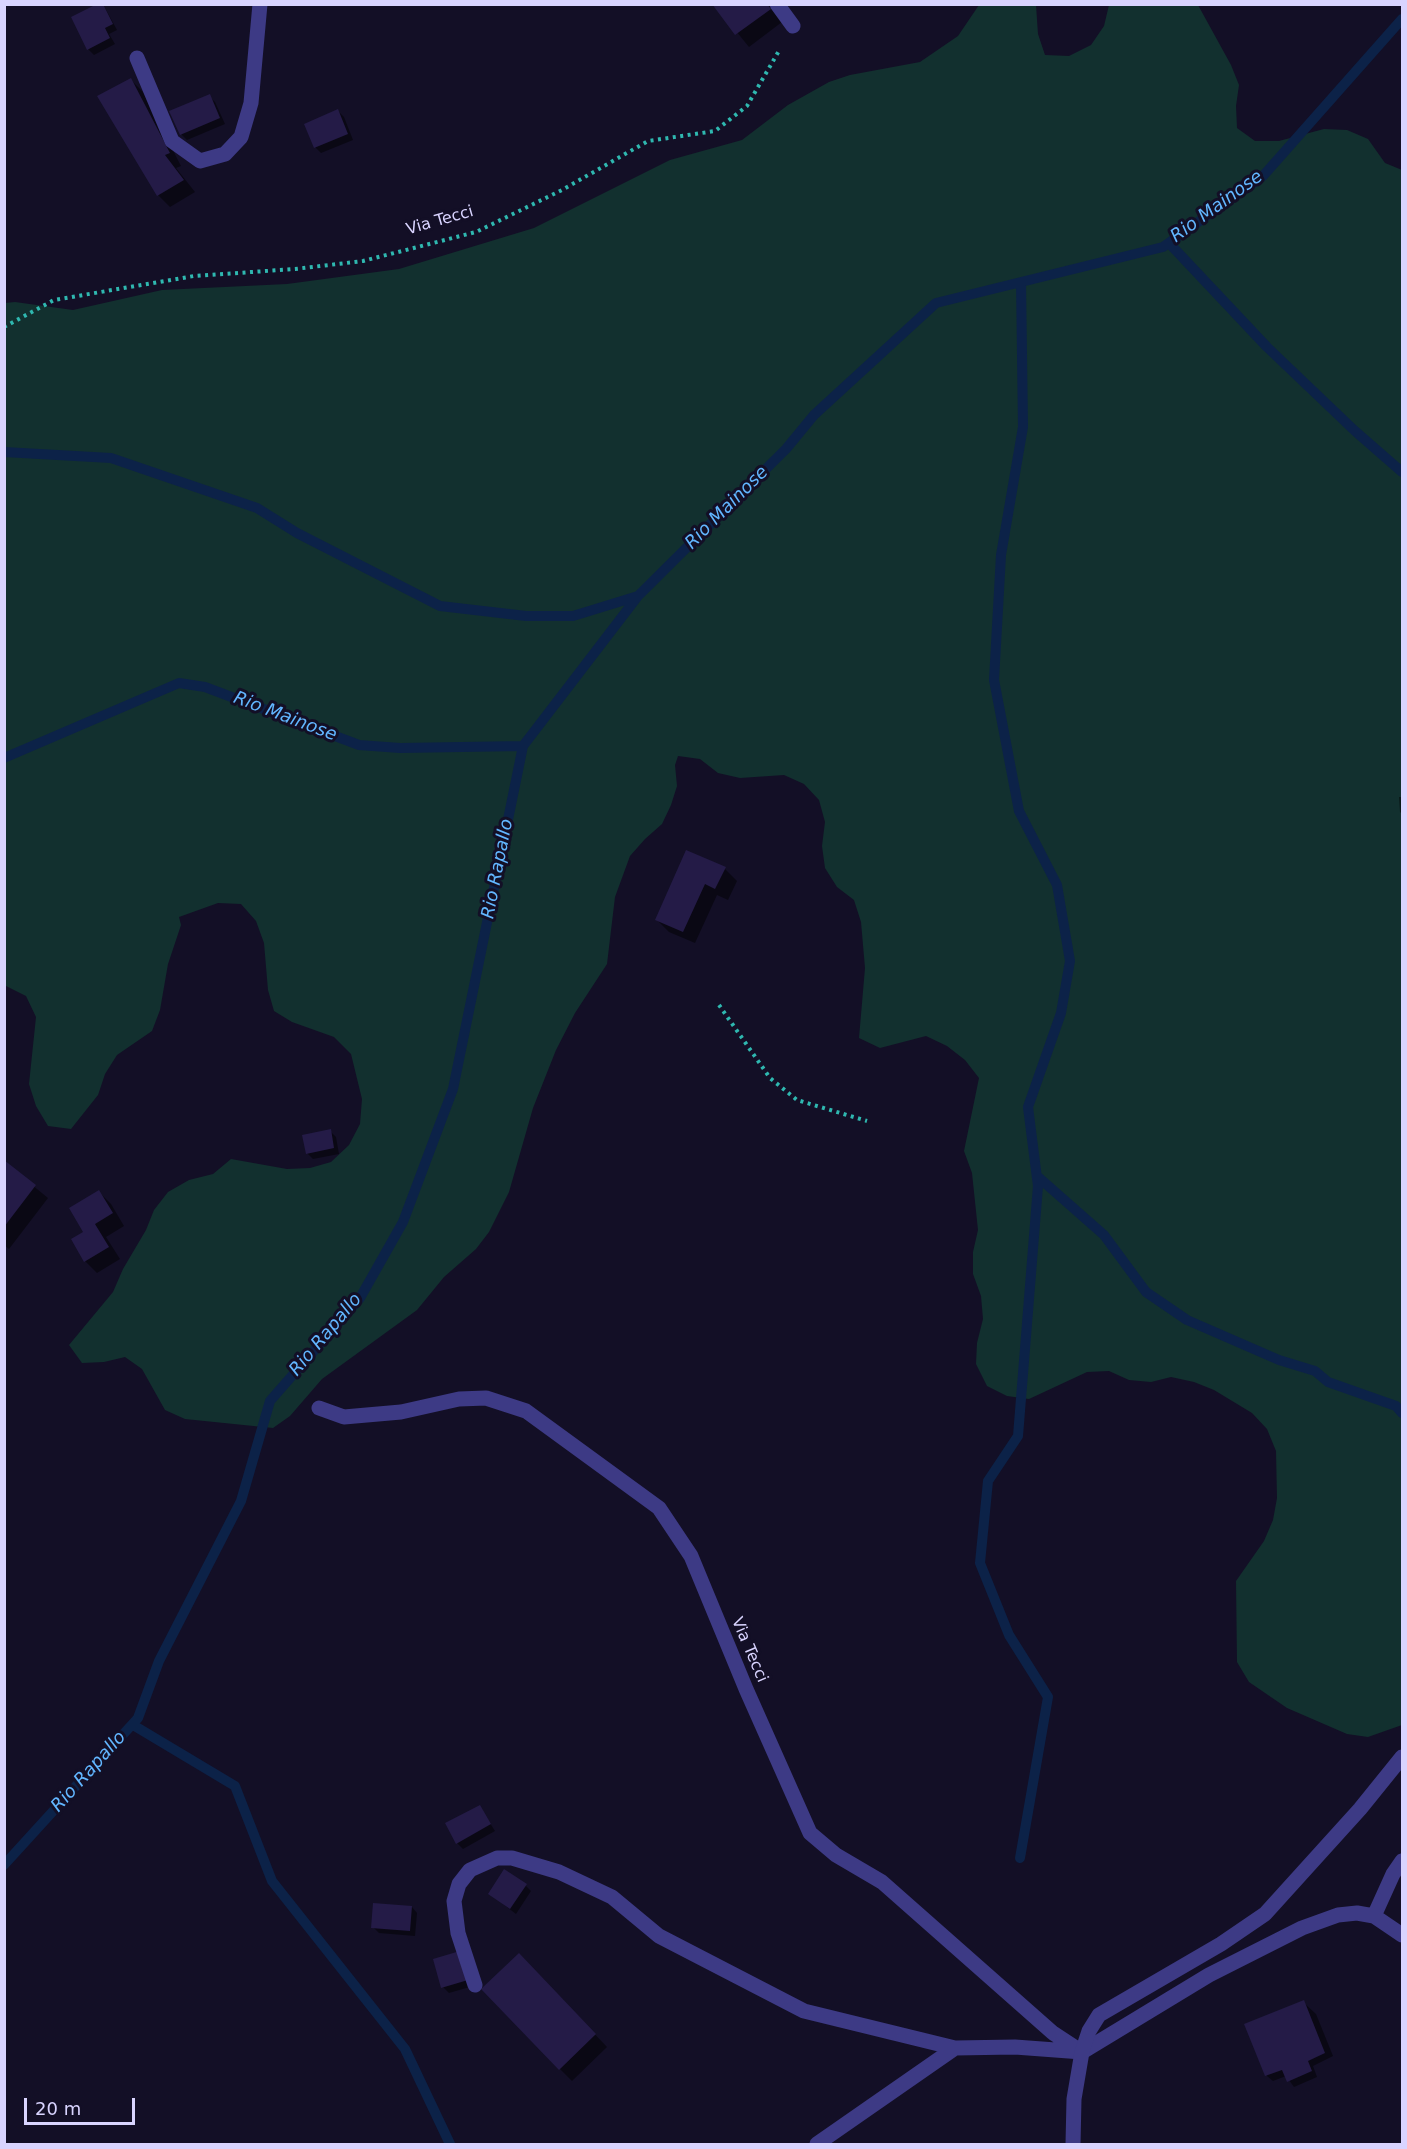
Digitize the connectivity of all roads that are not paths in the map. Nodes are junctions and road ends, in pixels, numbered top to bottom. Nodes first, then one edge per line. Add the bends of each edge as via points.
1 (260, 4) edge
2 (777, 4) edge
3 (793, 26) road end
4 (137, 58) dead end
5 (319, 1408) dead end
6 (1402, 1757) edge
7 (1402, 1861) edge
8 (1374, 1916) junction
9 (1402, 1935) edge
10 (475, 1985) dead end
11 (955, 2049) junction
12 (1082, 2052) junction
13 (817, 2145) edge
14 (1073, 2145) edge

1 - 4 street via 251,103 241,137 225,154 200,161 172,141
2 - 3 street
5 - 12 street, Via Tecci via 344,1417 486,1398 526,1411 659,1508 691,1556 810,1833 836,1855 882,1882 1053,2033
6 - 12 street via 1265,1914 1099,2016
7 - 8 street
8 - 9 street
8 - 12 street via 1338,1915 1302,1928 1209,1975
10 - 11 street via 458,1933 454,1901 459,1884 470,1870 497,1858 512,1858 559,1872 612,1898 659,1936 804,2011
11 - 12 street
11 - 13 street
12 - 14 street via 1074,2099

